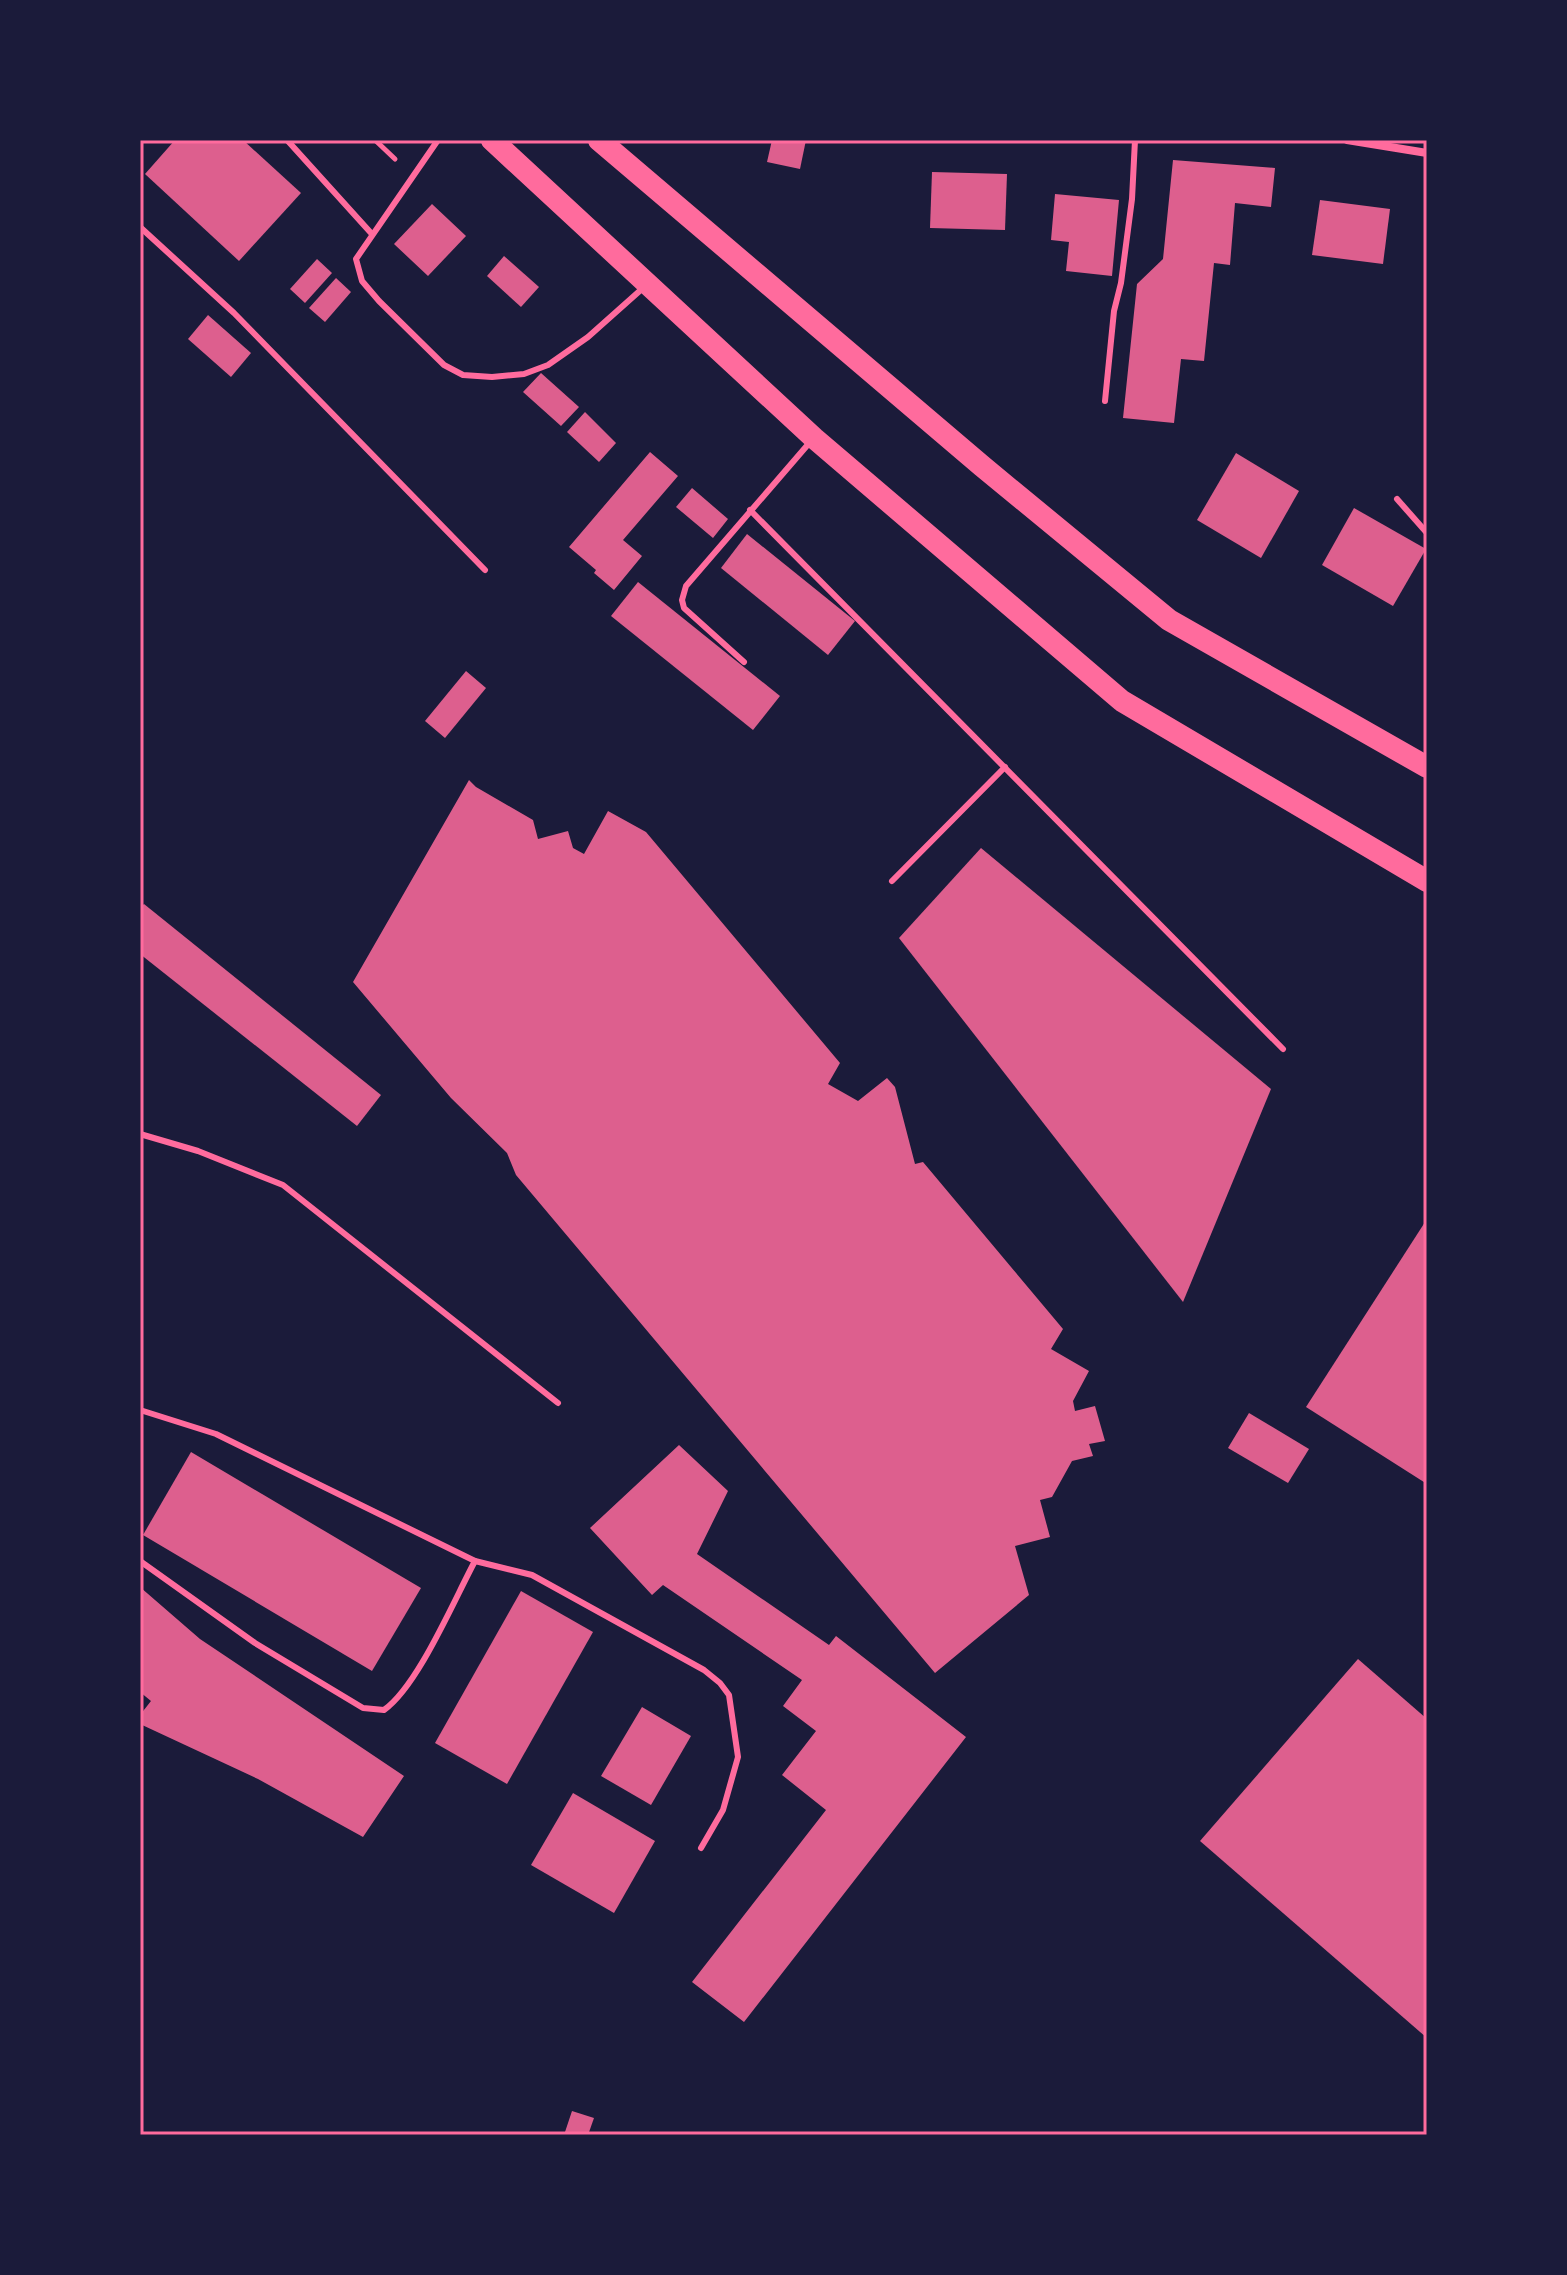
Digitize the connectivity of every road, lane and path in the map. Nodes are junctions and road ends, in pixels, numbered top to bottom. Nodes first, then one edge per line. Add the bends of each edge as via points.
1 (287, 140) edge
2 (438, 140) edge
3 (492, 140) edge
4 (599, 140) edge
5 (1135, 140) edge
6 (1347, 140) edge
7 (1427, 153) edge
8 (140, 227) edge
9 (371, 233) junction
10 (648, 283) junction
11 (1105, 401) dead end
12 (814, 438) junction
13 (1397, 499) dead end
14 (750, 510) junction
15 (1427, 533) edge
16 (485, 570) dead end
17 (744, 662) dead end
18 (1005, 767) junction
19 (1427, 767) edge
20 (892, 881) dead end
21 (1427, 881) edge
22 (1283, 1049) dead end
23 (140, 1134) edge
24 (558, 1403) dead end
25 (140, 1410) edge
26 (140, 1561) edge
27 (475, 1561) junction
28 (701, 1848) dead end

1 - 9 lane
2 - 9 lane
3 - 10 highway
4 - 19 highway via 1169,620
5 - 11 lane
6 - 7 street
8 - 16 lane via 234,313
9 - 10 lane via 356,259 362,281 444,365 463,375 524,374 548,365
10 - 12 highway
12 - 14 lane
12 - 21 highway via 1122,701
13 - 15 lane
14 - 17 lane via 686,586 682,600 684,608
14 - 18 lane
18 - 20 lane
18 - 22 lane
23 - 24 lane via 283,1185
25 - 27 lane via 216,1434
26 - 27 lane via 269,1651 363,1708 384,1710 398,1701 415,1676
27 - 28 lane via 532,1575 720,1683 729,1695 738,1757 723,1810

